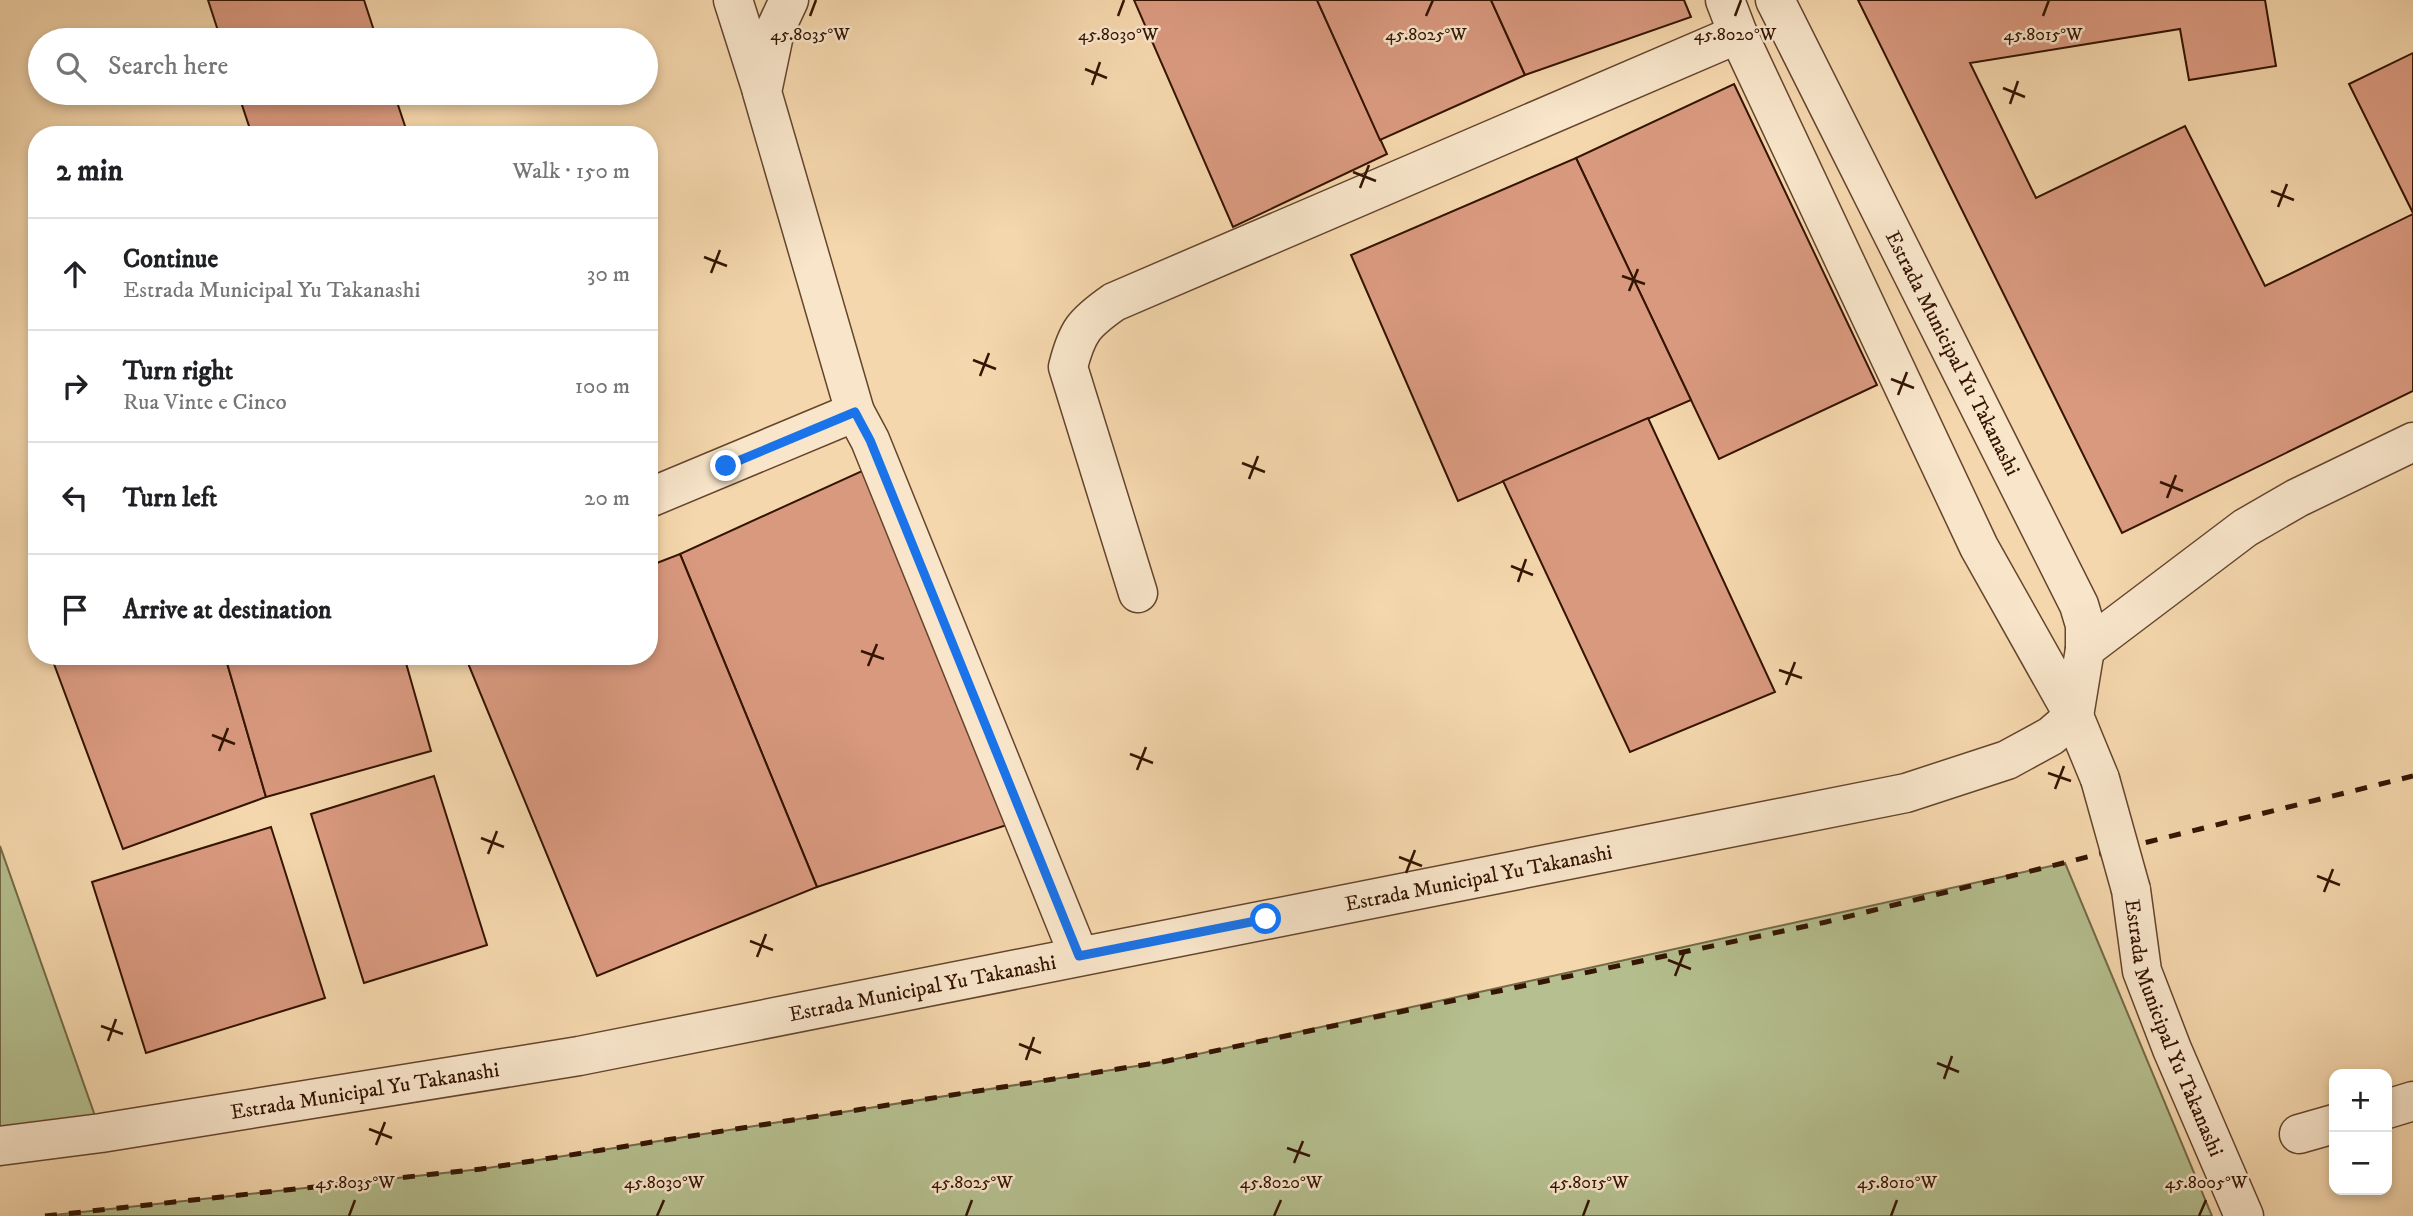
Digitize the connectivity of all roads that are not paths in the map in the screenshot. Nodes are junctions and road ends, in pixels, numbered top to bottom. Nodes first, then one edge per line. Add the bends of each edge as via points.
1 (733, 0) edge
2 (789, 0) edge
3 (1775, 0) edge
4 (1732, 17) edge
5 (762, 92) junction
6 (855, 412) junction
7 (2413, 442) edge
8 (658, 494) edge
9 (1138, 593) dead end
10 (2085, 649) junction
11 (2074, 716) junction
12 (1079, 956) junction
13 (2413, 1101) edge
14 (2392, 1107) edge
15 (0, 1146) edge
16 (2244, 1216) edge

1 - 5 street
2 - 5 street via 775,30
3 - 10 street, Estrada Municipal Yu Takanashi via 2079,605
4 - 9 street via 1126,296 1089,319 1074,343 1068,367
4 - 11 street via 1979,547
5 - 6 street
6 - 8 street
6 - 12 street
7 - 10 street via 2245,528
10 - 11 street, Estrada Municipal Yu Takanashi
11 - 12 street, Estrada Municipal Yu Takanashi via 2051,736 2007,760 1906,793
11 - 16 street, Estrada Municipal Yu Takanashi, bridge via 2100,779 2131,890 2142,971
12 - 15 street, Estrada Municipal Yu Takanashi via 579,1056
13 - 14 street

